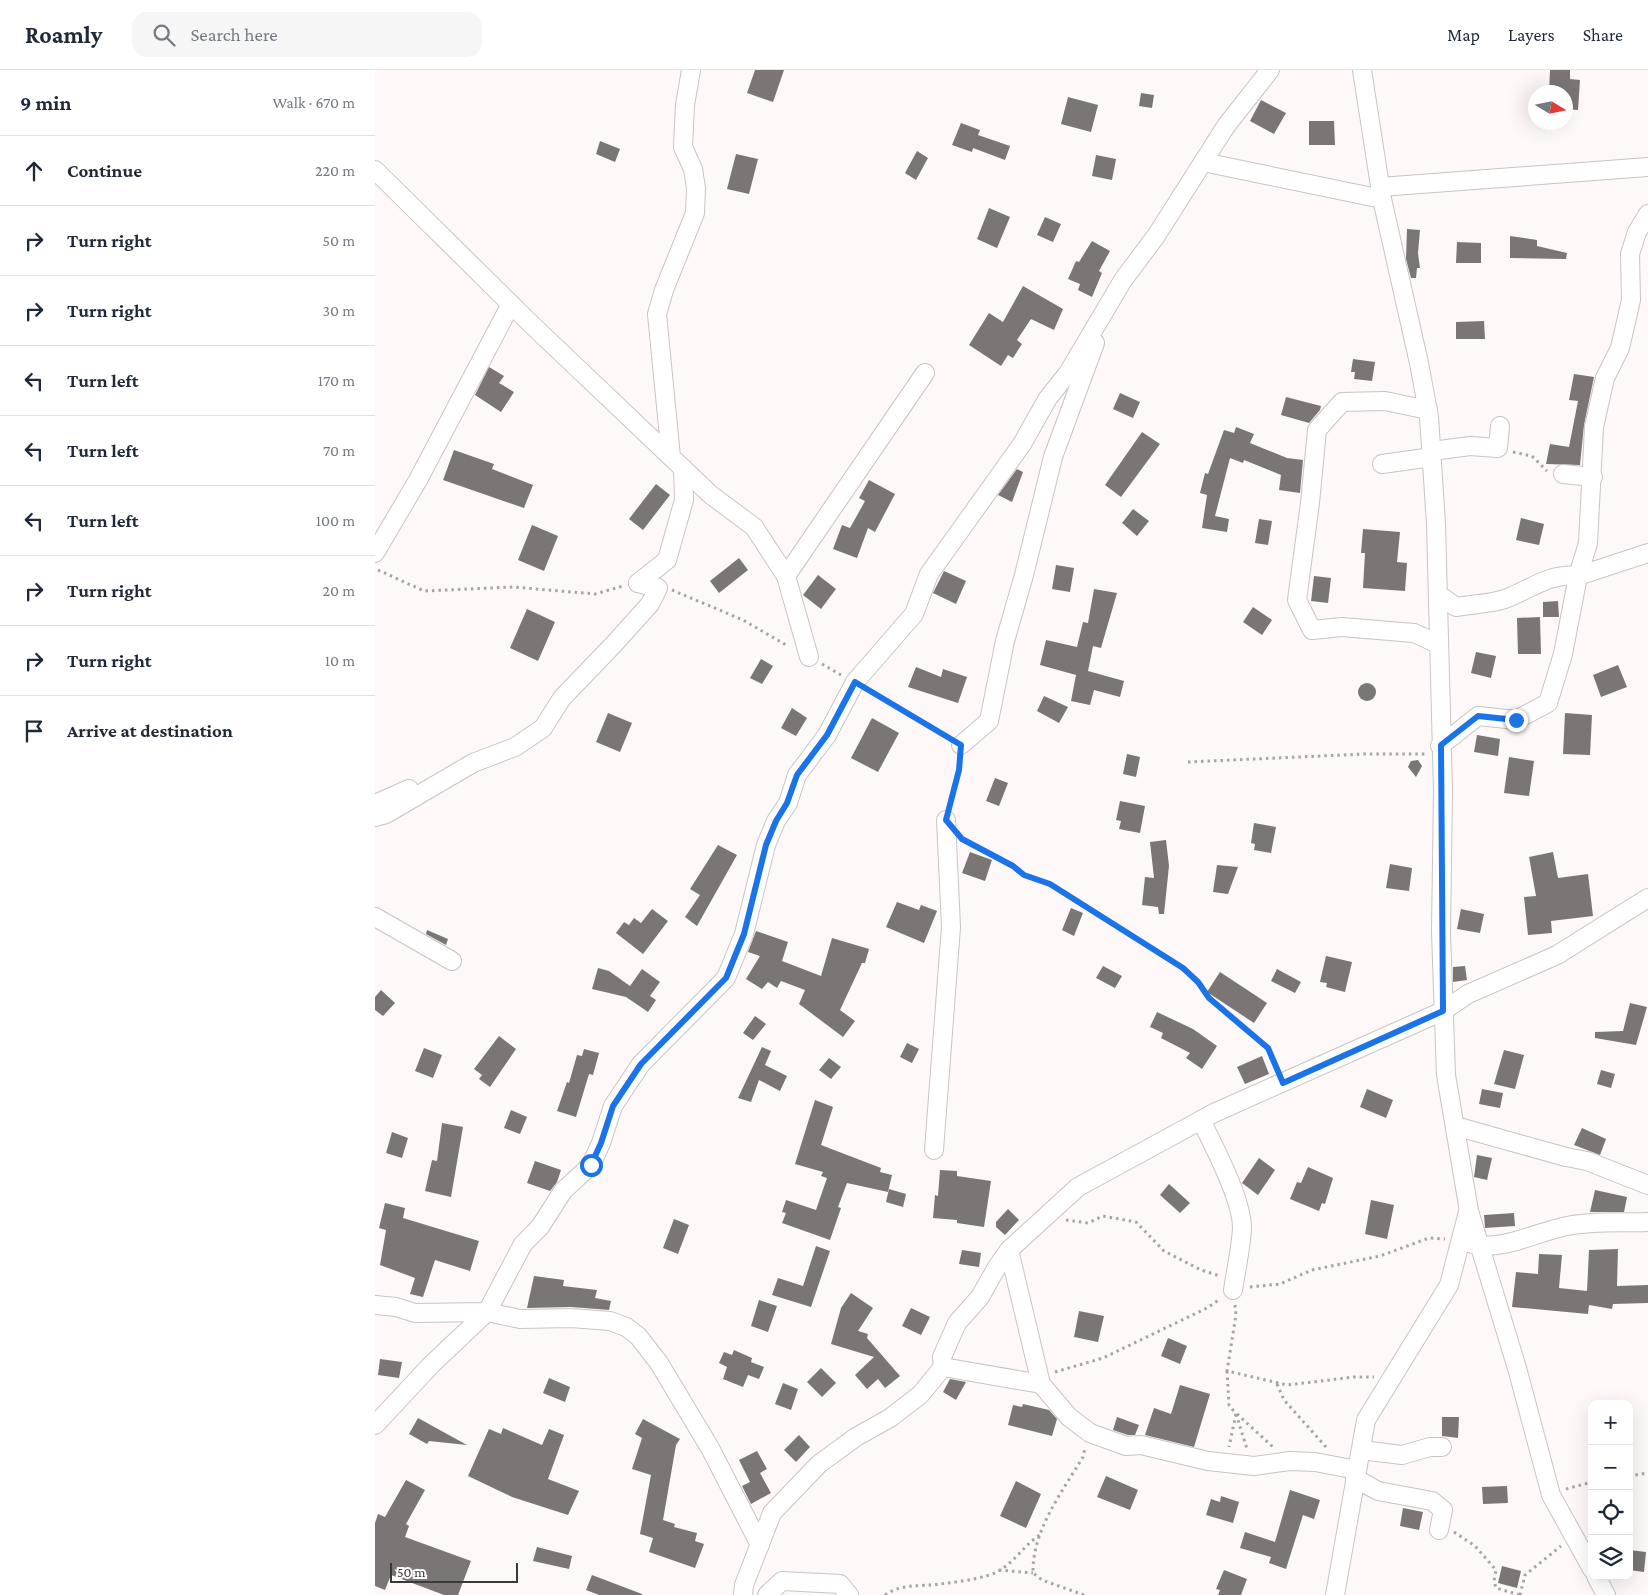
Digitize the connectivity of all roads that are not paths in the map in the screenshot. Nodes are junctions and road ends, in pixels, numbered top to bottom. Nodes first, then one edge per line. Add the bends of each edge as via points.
1 (691, 70) edge
2 (1270, 70) edge
3 (1362, 70) edge
4 (1203, 162) junction
5 (1648, 167) edge
6 (375, 170) edge
7 (1381, 193) junction
8 (1648, 214) edge
9 (1109, 303) junction
10 (511, 304) junction
11 (925, 373) dead end
12 (1427, 410) junction
13 (1500, 426) dead end
14 (1432, 454) junction
15 (677, 462) junction
16 (1383, 464) dead end
17 (1563, 474) road end
18 (1593, 477) junction
19 (375, 553) edge
20 (1648, 553) edge
21 (786, 576) junction
22 (1578, 576) junction
23 (1438, 594) junction
24 (1439, 644) junction
25 (809, 657) road end
26 (961, 745) road end
27 (1440, 745) junction
28 (473, 763) junction
29 (375, 804) edge
30 (375, 817) edge
31 (946, 820) road end
32 (1648, 898) edge
33 (375, 917) edge
34 (452, 961) dead end
35 (1443, 1011) junction
36 (1201, 1120) junction
37 (1455, 1126) junction
38 (934, 1150) dead end
39 (1648, 1185) edge
40 (1469, 1211) junction
41 (1648, 1222) edge
42 (1461, 1240) junction
43 (1479, 1246) junction
44 (1009, 1250) junction
45 (1233, 1288) road end
46 (375, 1305) edge
47 (487, 1312) junction
48 (943, 1367) junction
49 (1041, 1381) junction
50 (375, 1425) edge
51 (1442, 1447) dead end
52 (1361, 1450) junction
53 (1356, 1474) junction
54 (1439, 1530) road end
55 (761, 1545) junction
56 (1588, 1562) edge
57 (1598, 1580) edge
58 (743, 1595) edge
59 (767, 1595) edge
60 (849, 1595) edge
61 (1335, 1595) edge
62 (1606, 1595) edge

1 - 15 street via 683,147 693,169 695,213 657,314
2 - 4 street via 1226,126
3 - 7 street
4 - 7 street
4 - 9 street
5 - 7 street
6 - 10 street
7 - 12 street
8 - 18 street via 1637,232 1630,254 1631,300 1620,348 1605,378 1594,428
9 - 26 street via 1053,457 1005,641 989,721
9 - 47 street via 1022,444 929,574 914,614 855,682 827,735 797,775 766,845 744,934 726,978 641,1064 613,1106 591,1165 563,1191 540,1227 523,1244
10 - 15 street
10 - 19 street
11 - 21 street
12 - 14 street
12 - 24 street via 1385,401 1342,402 1317,430 1297,600 1312,630 1342,627 1414,633
13 - 14 street via 1498,448 1470,446
14 - 16 street
14 - 23 street
15 - 21 street via 711,495 754,527
15 - 28 street via 684,500 667,560 638,583 658,588 650,604 562,698 543,728 515,747
17 - 18 street
18 - 22 street via 1588,543
20 - 22 street
21 - 25 street
22 - 23 street via 1542,581 1505,599 1456,607
22 - 27 street via 1563,654 1548,704 1516,720 1478,716
23 - 24 street
24 - 27 street
27 - 35 street
28 - 29 street via 468,757
28 - 30 street via 387,814
31 - 38 street via 951,927
32 - 35 street via 1557,955 1468,994
33 - 34 street
35 - 36 street
35 - 37 street via 1446,1075
36 - 44 street via 1078,1187
36 - 45 street via 1239,1210 1242,1228
37 - 39 street via 1587,1161
37 - 40 street
40 - 42 street
40 - 43 street
41 - 43 street via 1568,1226 1503,1244
42 - 43 street
42 - 52 street via 1449,1285 1366,1420
43 - 56 street via 1517,1368 1551,1495
44 - 48 street via 980,1297 957,1324 942,1357
44 - 49 street
46 - 47 street via 415,1313
47 - 50 street via 431,1364
47 - 55 street via 520,1319 610,1321 638,1336 659,1363 710,1448
48 - 49 street
48 - 55 street via 919,1394 890,1418 856,1437 819,1464 772,1513
49 - 53 street via 1069,1417 1090,1433 1126,1446 1141,1445 1160,1452 1248,1465 1290,1461 1338,1466
51 - 52 street via 1402,1455
52 - 53 street
53 - 54 street via 1378,1491 1432,1501 1443,1510
53 - 61 street
55 - 58 street
57 - 62 street
59 - 60 street via 781,1581 840,1584

